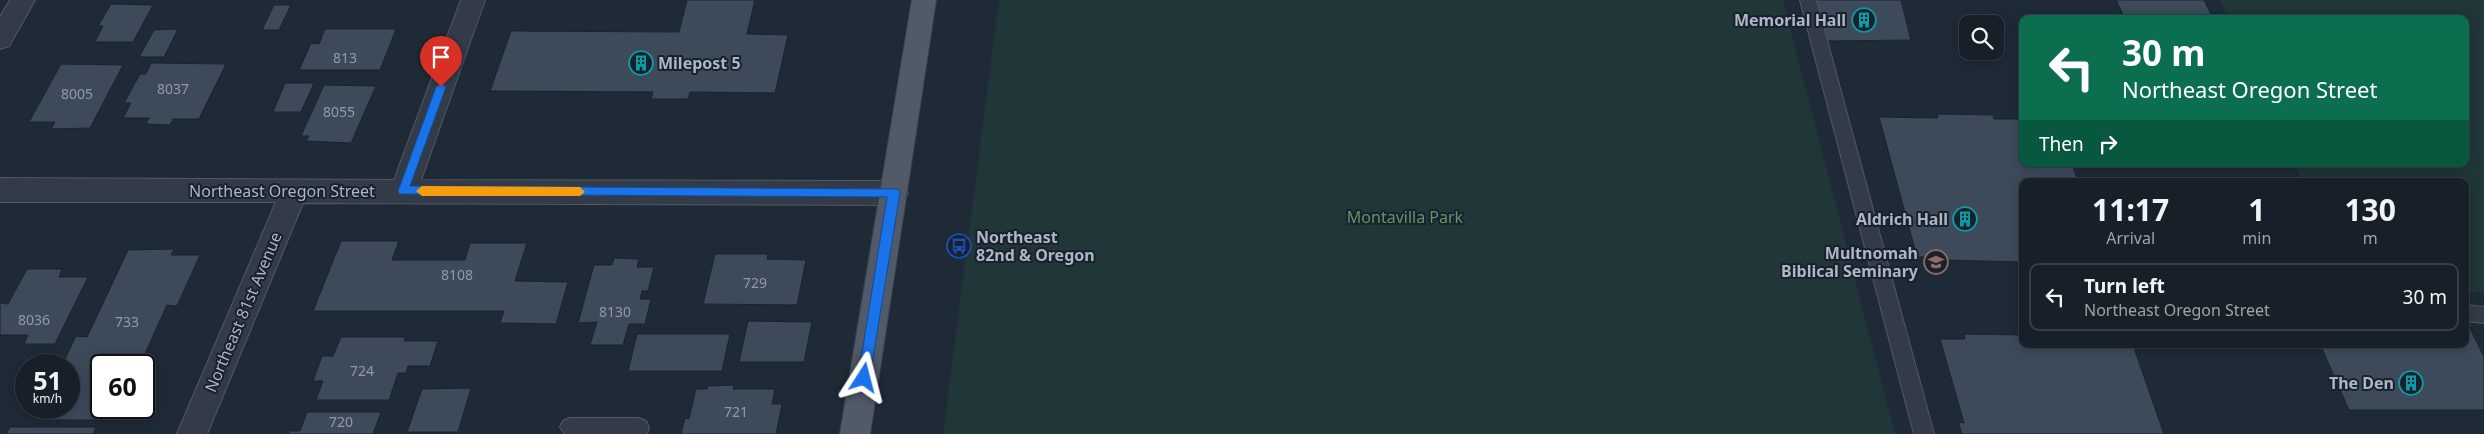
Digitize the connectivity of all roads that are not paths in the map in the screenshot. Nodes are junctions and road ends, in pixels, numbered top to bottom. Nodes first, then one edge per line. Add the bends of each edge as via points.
1 (22, 0) edge
2 (473, 0) edge
3 (924, 0) edge
4 (1808, 0) edge
5 (0, 39) edge
6 (0, 190) edge
7 (294, 191) junction
8 (403, 191) junction
9 (894, 193) junction
10 (2469, 313) edge
11 (2484, 315) edge
12 (570, 426) dead end
13 (192, 434) edge
14 (637, 434) edge
15 (856, 434) edge
16 (1924, 434) edge

1 - 5 street
2 - 8 street
3 - 9 main road
4 - 16 lane
6 - 7 street, Northeast Oregon Street
7 - 8 street, Northeast Oregon Street
7 - 13 street, Northeast 81st Avenue
8 - 9 street, Northeast Oregon Street
9 - 15 main road
10 - 11 lane
12 - 14 lane via 639,426

